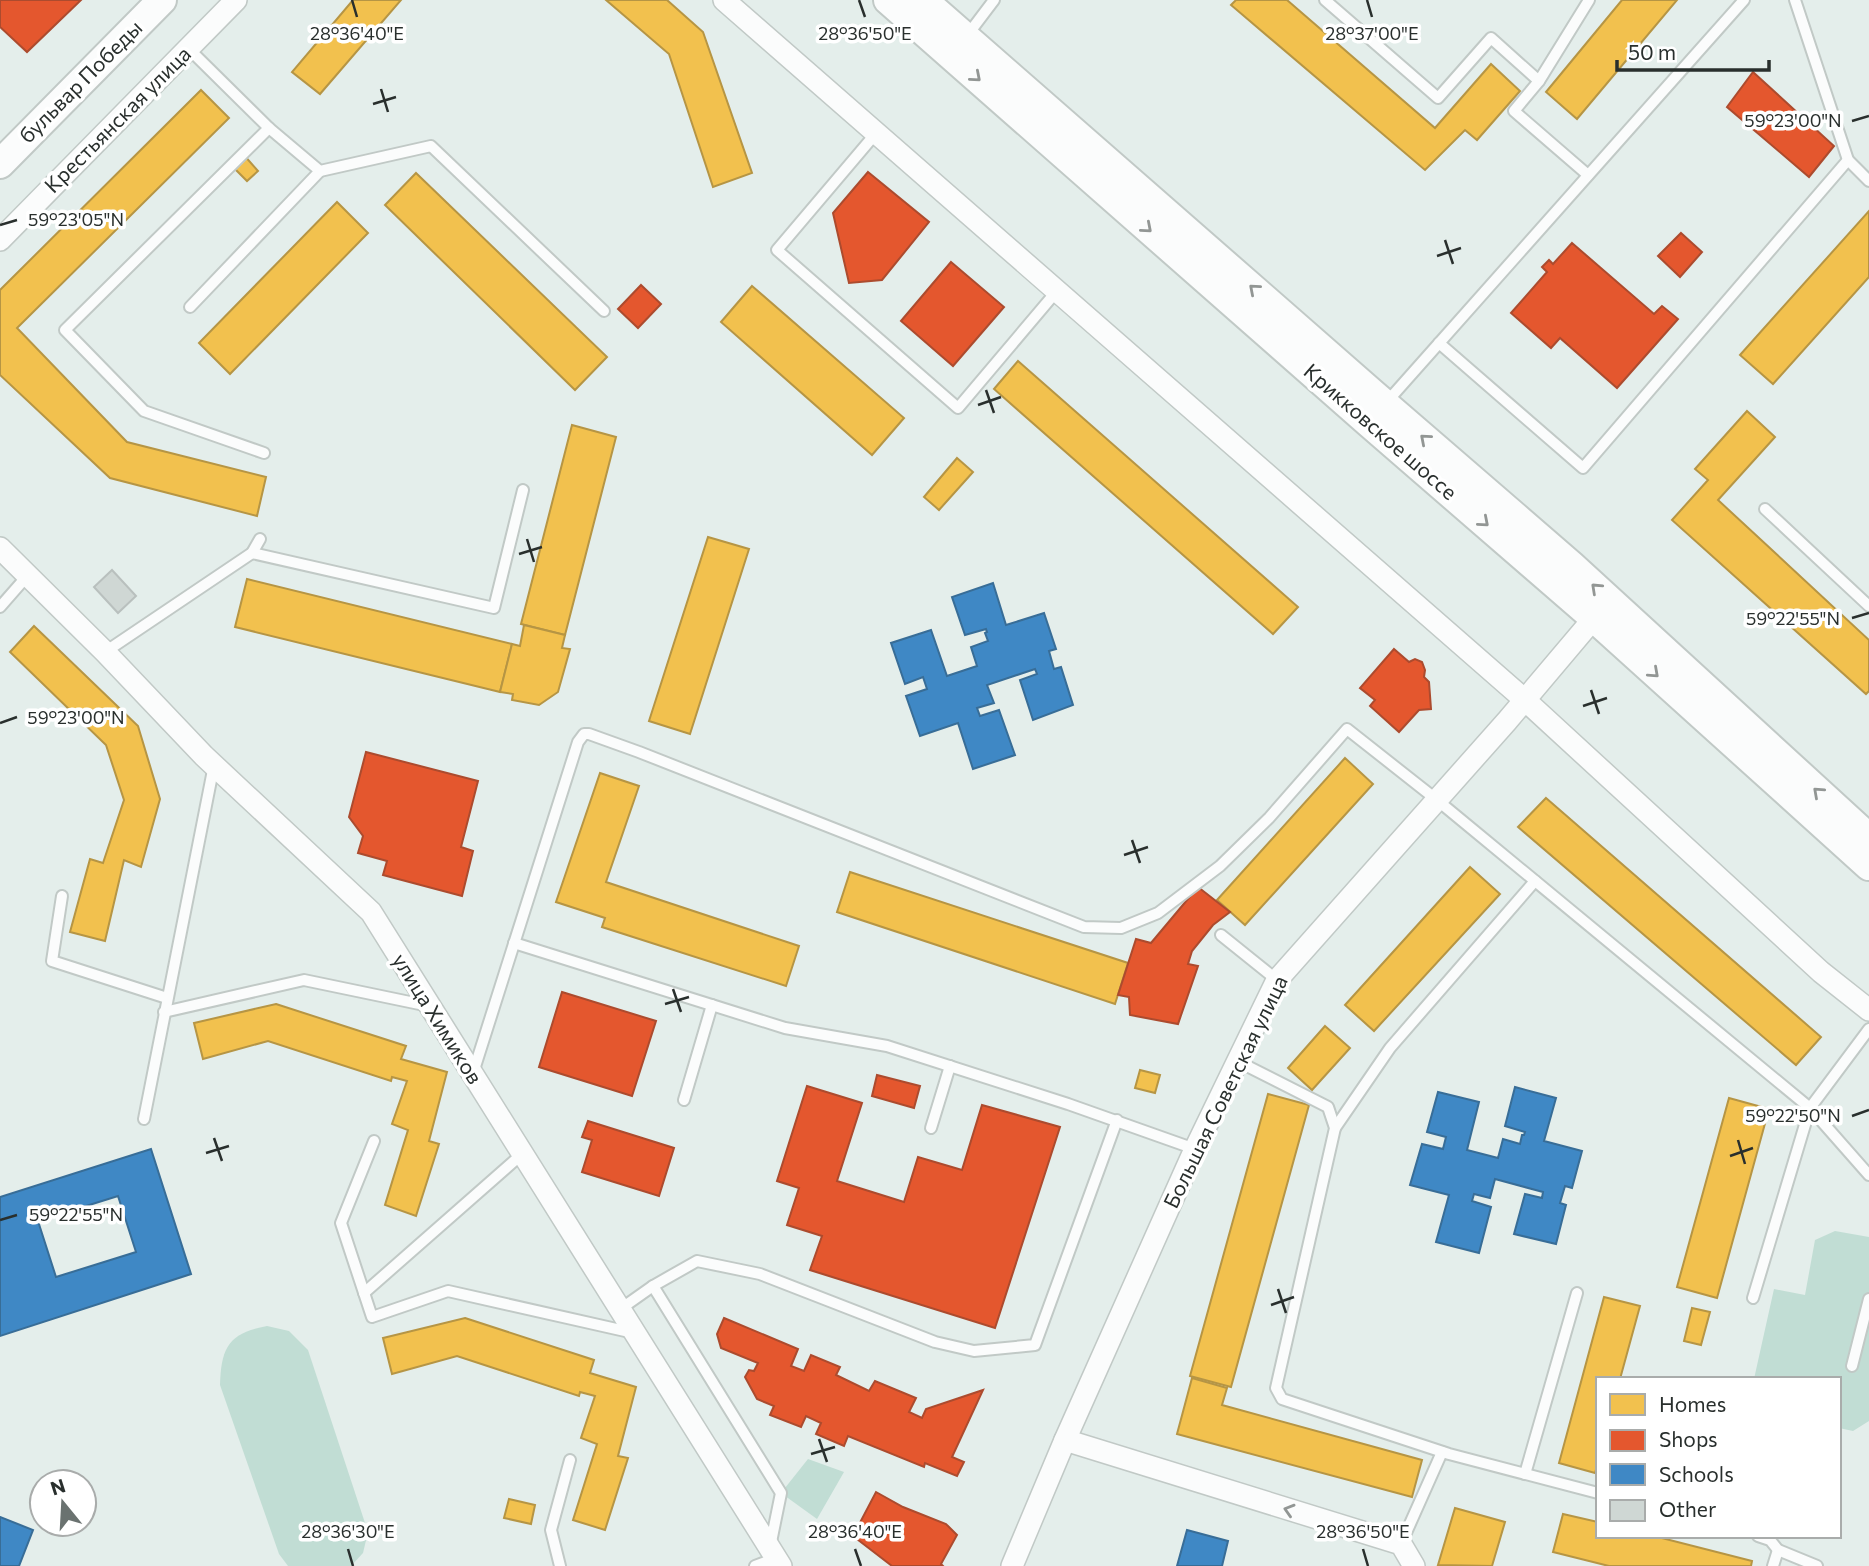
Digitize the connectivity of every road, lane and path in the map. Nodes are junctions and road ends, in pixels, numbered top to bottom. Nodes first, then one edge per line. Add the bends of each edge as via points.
1 (162, 0) edge
2 (236, 0) edge
3 (724, 0) edge
4 (888, 0) edge
5 (923, 0) edge
6 (994, 0) edge
7 (1325, 0) edge
8 (1589, 0) edge
9 (1744, 0) edge
10 (1795, 0) edge
11 (959, 46) junction
12 (189, 49) junction
13 (1539, 81) junction
14 (270, 128) junction
15 (877, 132) junction
16 (1847, 160) junction
17 (0, 164) edge
18 (320, 171) junction
19 (1588, 175) junction
20 (1869, 181) edge
21 (0, 240) edge
22 (1056, 292) junction
23 (190, 307) dead end
24 (604, 311) dead end
25 (1439, 343) junction
26 (1377, 414) junction
27 (264, 453) dead end
28 (523, 490) dead end
29 (1765, 509) dead end
30 (260, 539) dead end
31 (0, 548) edge
32 (252, 553) junction
33 (27, 575) junction
34 (1869, 606) edge
35 (0, 607) edge
36 (1594, 618) junction
37 (105, 652) junction
38 (1525, 699) junction
39 (214, 765) junction
40 (1437, 800) junction
41 (1868, 856) edge
42 (1535, 880) junction
43 (62, 896) dead end
44 (1221, 935) dead end
45 (514, 943) junction
46 (1277, 980) junction
47 (167, 998) junction
48 (712, 1005) junction
49 (429, 1006) junction
50 (1869, 1010) edge
51 (164, 1012) junction
52 (1869, 1029) edge
53 (1237, 1061) junction
54 (950, 1066) junction
55 (472, 1076) junction
56 (684, 1100) dead end
57 (1810, 1108) junction
58 (144, 1119) dead end
59 (1117, 1120) junction
60 (931, 1128) dead end
61 (1335, 1128) junction
62 (374, 1141) dead end
63 (1195, 1149) junction
64 (522, 1154) junction
65 (1869, 1175) edge
66 (653, 1286) junction
67 (364, 1293) junction
68 (1577, 1293) dead end
69 (1753, 1298) dead end
70 (1869, 1299) edge
71 (620, 1310) junction
72 (635, 1334) junction
73 (1852, 1366) dead end
74 (1065, 1440) junction
75 (1442, 1452) junction
76 (570, 1460) dead end
77 (1525, 1474) junction
78 (1596, 1492) edge
79 (1766, 1538) edge
80 (1401, 1544) junction
81 (1778, 1550) junction
82 (775, 1558) edge
83 (560, 1566) edge
84 (755, 1566) edge
85 (1012, 1566) edge
86 (1414, 1566) edge
87 (1773, 1566) edge
88 (1817, 1566) edge

1 - 17 main road, бульвар Победы
2 - 12 street, Крестьянская улица
3 - 15 street
4 - 11 main road, Крикковское шоссе
5 - 11 main road
6 - 11 lane
7 - 13 lane via 1438,98 1491,38
8 - 13 lane
9 - 19 lane
10 - 16 lane
11 - 26 main road, Крикковское шоссе
12 - 14 lane
12 - 21 street, Крестьянская улица
13 - 19 lane via 1514,111
14 - 18 lane
14 - 27 lane via 65,330 144,411
15 - 22 street
15 - 22 lane via 777,250 958,408
16 - 20 lane
16 - 25 lane via 1583,468
18 - 23 lane
18 - 24 lane via 431,146
19 - 25 lane
22 - 38 street
25 - 26 lane
26 -> 36 main road, Крикковское шоссе
41 -> 26 main road via 1571,565
28 - 32 lane via 494,608
29 - 34 lane
30 - 32 lane
31 - 33 street, улица Химиков
32 - 37 lane
33 - 35 lane
33 - 37 street, улица Химиков
36 - 38 street, Большая Советская улица
36 -> 41 main road, Крикковское шоссе
37 - 39 street, улица Химиков
38 - 40 street, Большая Советская улица
38 - 50 street via 1821,972
39 - 47 lane
39 - 49 street, улица Химиков via 371,912
40 - 42 lane
40 - 45 lane via 1348,729 1269,818 1191,888 1158,912 1121,928 1084,927 584,734
40 - 46 street, Большая Советская улица
42 - 57 lane
42 - 61 lane via 1390,1048
43 - 47 lane via 52,961
44 - 46 lane
45 - 48 lane
45 - 55 lane
46 - 53 street, Большая Советская улица
47 - 51 lane
48 - 54 lane via 785,1028 887,1046
48 - 56 lane
49 - 51 lane via 304,980
49 - 55 street, улица Химиков
51 - 58 lane
52 - 57 lane
53 - 61 lane via 1328,1107
53 - 63 street, Большая Советская улица
54 - 59 lane
54 - 60 lane
55 - 64 street, улица Химиков
57 - 65 lane
57 - 69 lane
59 - 63 lane
59 - 66 lane via 1035,1345 974,1351 935,1342 760,1274 697,1261
61 - 75 lane via 1276,1388 1282,1399
62 - 67 lane via 341,1223
63 - 74 street, Большая Советская улица
64 - 67 lane
64 - 71 street, улица Химиков
66 - 71 lane
66 - 82 lane via 781,1493
67 - 72 lane via 372,1317 448,1291
68 - 77 lane
70 - 73 lane
71 - 72 street, улица Химиков
72 - 82 street, улица Химиков
80 -> 74 street
74 - 85 street, Большая Советская улица
75 - 77 lane
75 - 80 lane
76 - 83 lane via 551,1530
77 - 78 lane
79 - 81 lane
80 - 86 street
81 - 87 lane
81 - 88 lane
82 - 84 lane

